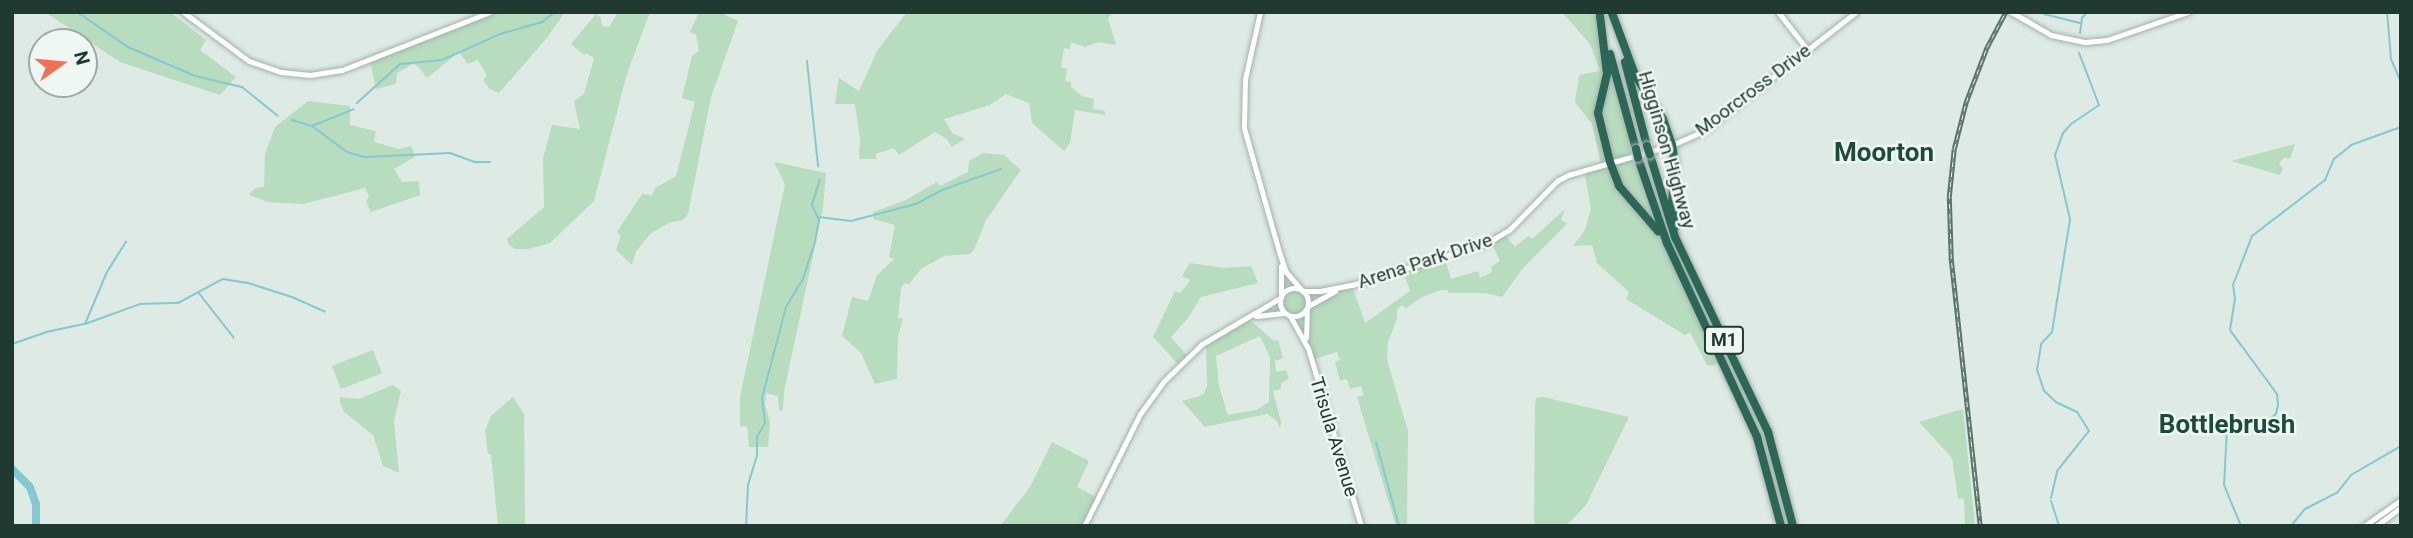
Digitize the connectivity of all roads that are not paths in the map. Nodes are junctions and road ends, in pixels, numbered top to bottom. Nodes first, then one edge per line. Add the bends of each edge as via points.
1 (183, 12) edge
2 (490, 12) edge
3 (1260, 12) edge
4 (1778, 12) edge
5 (1856, 12) edge
6 (2011, 12) edge
7 (2188, 12) edge
8 (1612, 13) edge
9 (1599, 14) edge
10 (1807, 49) junction
11 (1672, 145) junction
12 (1643, 152) junction
13 (1610, 162) junction
14 (1279, 252) junction
15 (1347, 286) junction
16 (1698, 287) junction
17 (1302, 290) junction
18 (1281, 296) junction
19 (1693, 303) junction
20 (1307, 307) junction
21 (1287, 314) junction
22 (1243, 320) junction
23 (1308, 348) junction
24 (2401, 500) edge
25 (2401, 507) edge
26 (1084, 526) edge
27 (1361, 526) edge
28 (1781, 526) edge
29 (1793, 526) edge
30 (2364, 526) edge
31 (2376, 526) edge

1 - 2 street via 249,61 281,72 310,75 342,70
3 - 14 street via 1245,79 1243,117
4 - 10 street
5 - 10 street, Moorcross Drive
6 - 7 street via 2052,35 2085,42 2107,40
8 - 11 highway via 1635,75 1663,119
8 - 12 highway, Higginson Highway / M1
9 - 12 highway, Higginson Highway / M1
9 - 13 highway via 1607,74 1598,113
10 - 11 street, Moorcross Drive via 1712,125
11 - 12 street, Moorcross Drive
11 - 16 highway via 1674,219
12 - 13 street, Arena Park Drive
12 - 16 highway, Higginson Highway / M1
12 - 19 highway, Higginson Highway / M1 via 1658,220
13 - 15 street, Arena Park Drive via 1557,181 1518,222 1487,243
13 - 19 highway via 1619,186 1657,230
14 - 17 street via 1286,272
14 - 18 street
15 - 17 street, Arena Park Drive
15 - 20 street, Arena Park Drive
16 - 29 highway, Higginson Highway / M1 via 1764,422
17 - 18 street, Arena Park Drive via 1292,288
17 - 20 street
18 - 21 street
18 - 22 street, Arena Park Drive
19 - 28 highway, Higginson Highway / M1 via 1756,437
20 - 21 street, Arena Park Drive via 1299,315
20 - 23 street, Trisula Avenue via 1304,329
21 - 22 street, Arena Park Drive
21 - 23 street, Trisula Avenue
22 - 26 street, Arena Park Drive via 1197,349 1156,390
23 - 27 street, Trisula Avenue
24 - 30 street
25 - 31 street

